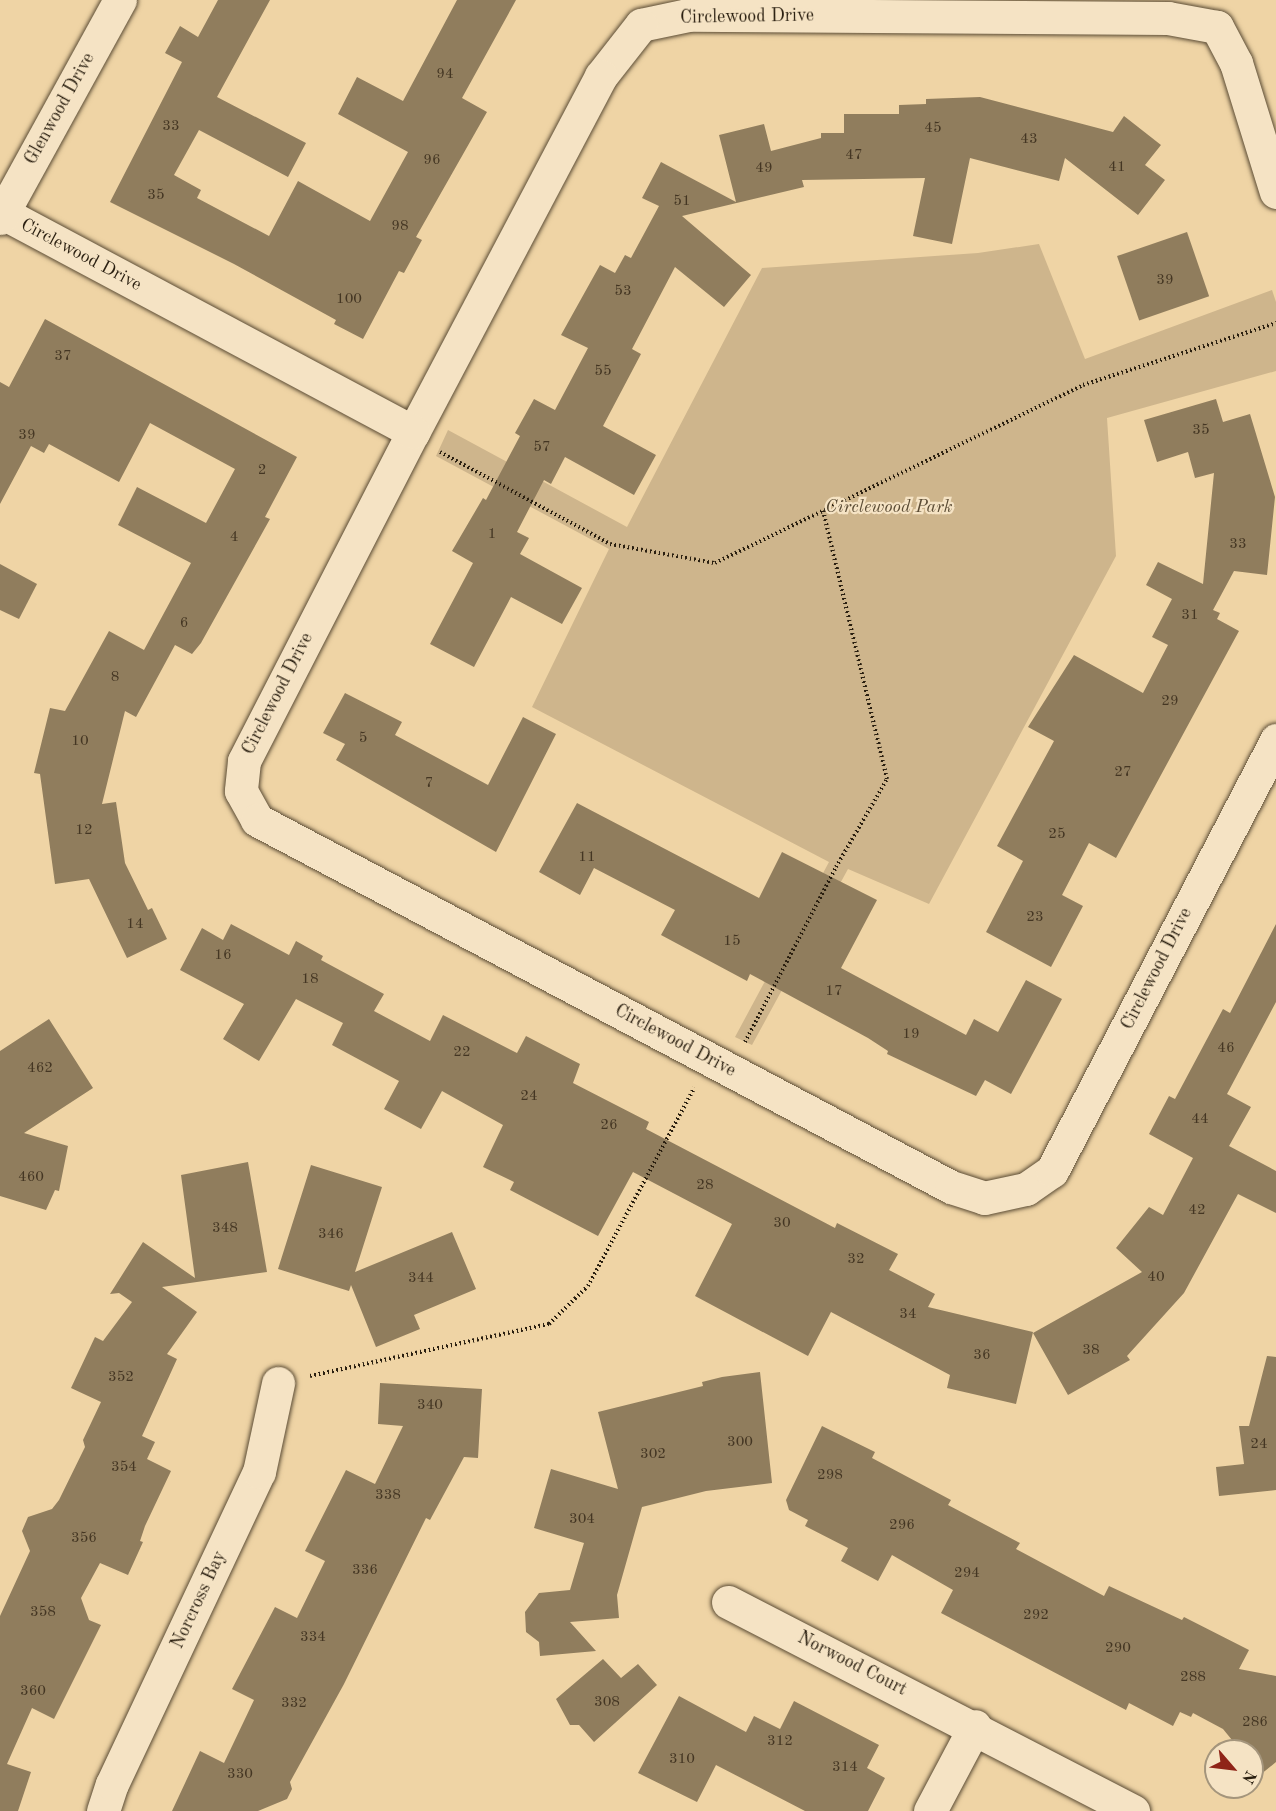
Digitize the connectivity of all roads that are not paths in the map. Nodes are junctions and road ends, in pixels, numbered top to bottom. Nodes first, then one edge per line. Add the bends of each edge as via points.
1 (120, 0) edge
2 (1276, 192) edge
3 (1, 215) edge
4 (422, 440) junction
5 (1276, 740) edge
6 (278, 1383) road end
7 (728, 1602) dead end
8 (975, 1726) junction
9 (103, 1811) edge
10 (930, 1811) edge
11 (1134, 1811) edge

1 - 3 street, Glenwood Drive
2 - 4 street, Circlewood Drive via 1236,63 1217,27 1168,18 724,15 688,15 642,25 601,76
3 - 4 street, Circlewood Drive
4 - 5 street, Circlewood Drive via 244,761 241,790 257,820 951,1187 984,1198 1026,1188 1052,1171
6 - 9 street, Norcross Bay via 259,1472 111,1784
7 - 8 street, Norwood Court
8 - 10 street
8 - 11 street, Norwood Court

